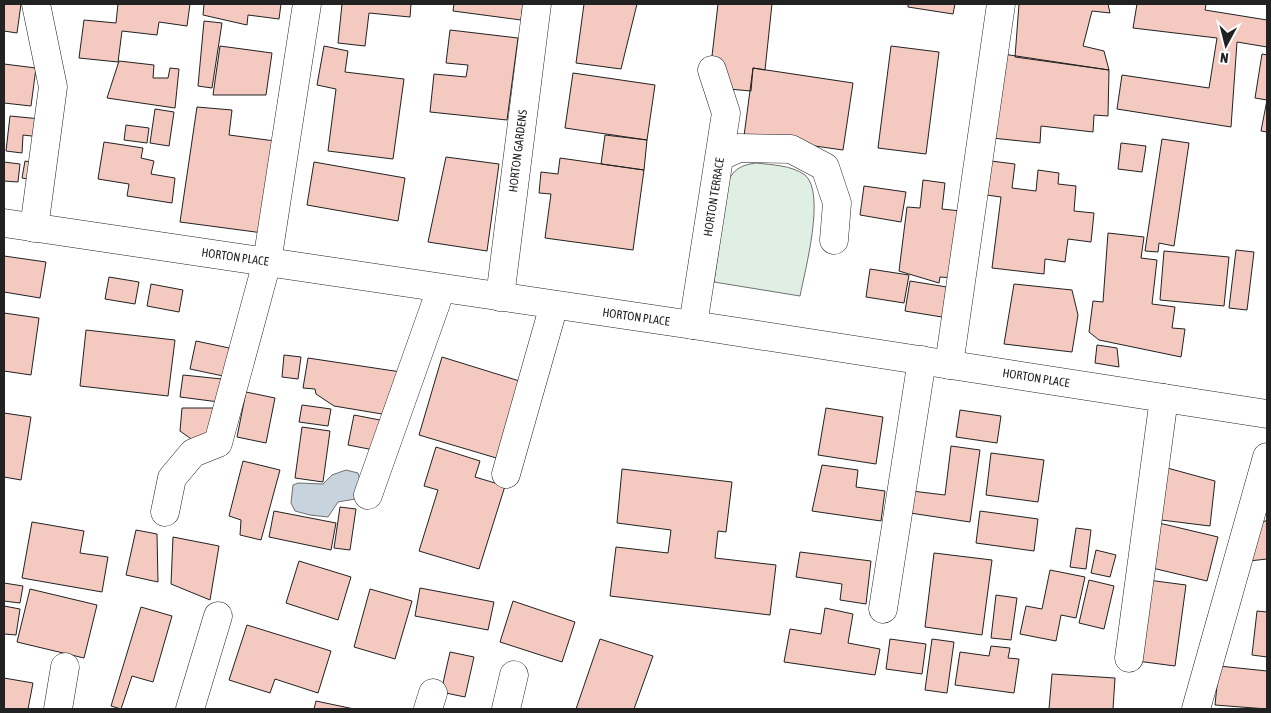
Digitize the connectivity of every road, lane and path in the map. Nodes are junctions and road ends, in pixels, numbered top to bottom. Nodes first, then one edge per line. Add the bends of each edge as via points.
1 (36, 4) edge
2 (306, 4) edge
3 (537, 4) edge
4 (1001, 4) edge
5 (712, 70) dead end
6 (721, 156) junction
7 (4, 223) edge
8 (34, 228) junction
9 (834, 240) dead end
10 (267, 262) junction
11 (441, 289) junction
12 (500, 298) junction
13 (554, 305) junction
14 (693, 325) junction
15 (922, 360) junction
16 (949, 365) junction
17 (1164, 398) junction
18 (1267, 414) edge
19 (1267, 457) edge
20 (506, 474) dead end
21 (368, 496) dead end
22 (165, 512) dead end
23 (883, 610) dead end
24 (218, 616) dead end
25 (1129, 658) dead end
26 (65, 667) dead end
27 (514, 675) dead end
28 (58, 709) edge
29 (190, 709) edge
30 (506, 709) edge
31 (1196, 709) edge

1 - 8 main road via 54,86
2 - 10 main road
3 - 12 main road, HORTON GARDENS
4 - 16 main road
5 - 6 main road, HORTON TERRACE via 726,113
6 - 9 main road via 739,148 791,149 825,167 837,203
6 - 14 main road, HORTON TERRACE
7 - 8 main road, HORTON PLACE
8 - 10 main road, HORTON PLACE
10 - 11 main road, HORTON PLACE
10 - 22 main road via 218,444 193,453 172,478
11 - 12 main road, HORTON PLACE
11 - 21 main road
12 - 13 main road, HORTON PLACE
13 - 14 main road, HORTON PLACE
13 - 20 main road
14 - 15 main road, HORTON PLACE
15 - 16 main road, HORTON PLACE
15 - 23 main road
16 - 17 main road, HORTON PLACE
17 - 18 main road, HORTON PLACE
17 - 25 main road
19 - 31 main road
24 - 29 main road
26 - 28 main road
27 - 30 main road

